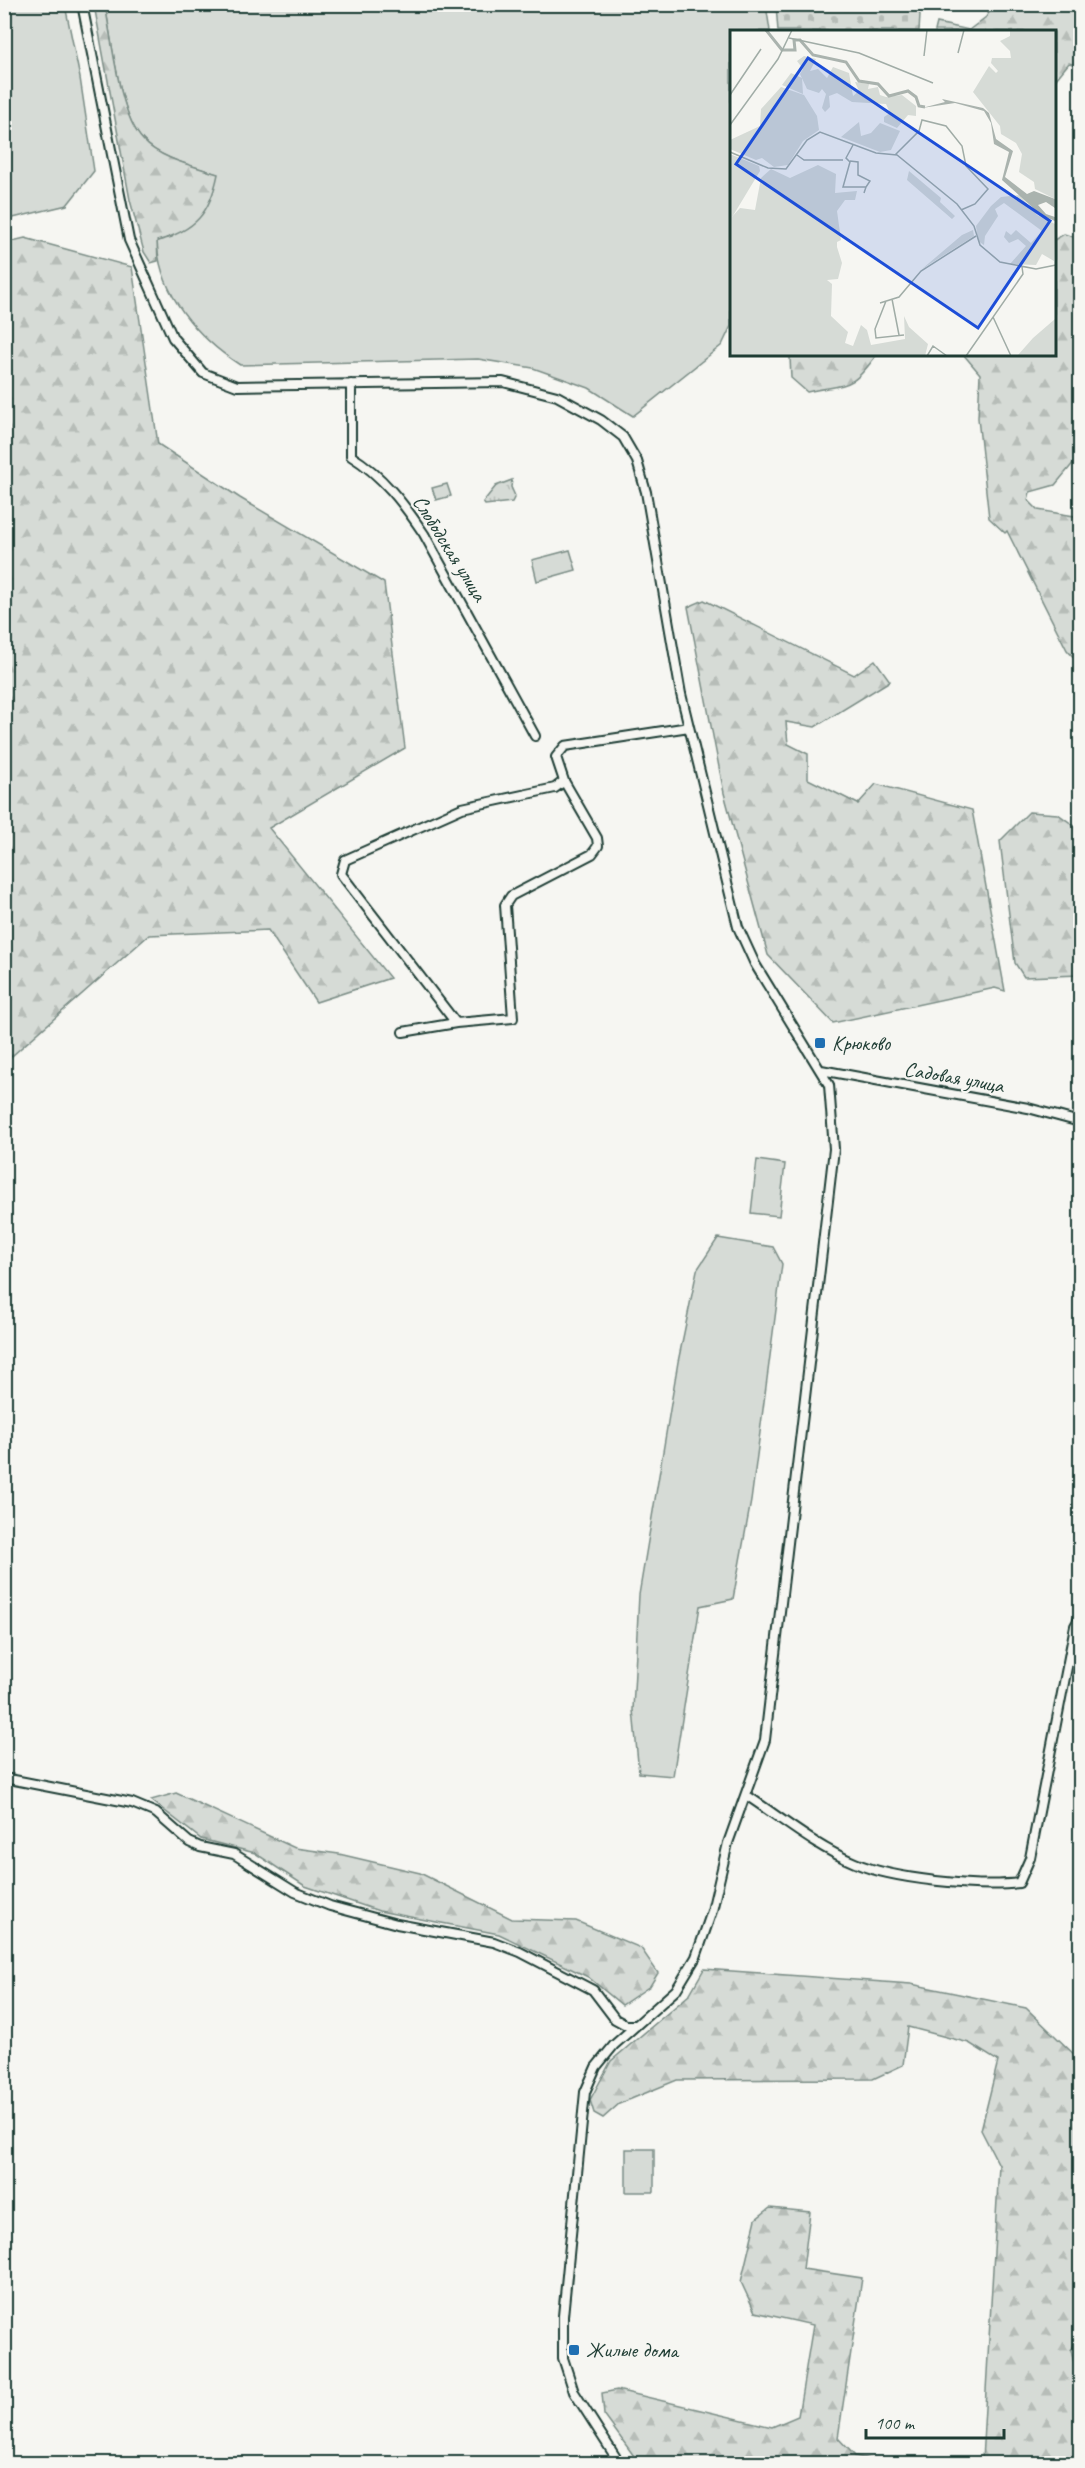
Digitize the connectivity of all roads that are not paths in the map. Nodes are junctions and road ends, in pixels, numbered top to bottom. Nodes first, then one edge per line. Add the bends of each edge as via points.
1 (82, 4) edge
2 (351, 384) junction
3 (688, 727) junction
4 (535, 736) dead end
5 (564, 781) junction
6 (456, 1023) junction
7 (403, 1032) dead end
8 (821, 1070) junction
9 (1080, 1122) edge
10 (1080, 1617) edge
11 (4, 1778) edge
12 (746, 1795) junction
13 (636, 2025) junction
14 (620, 2463) edge

1 - 2 street via 129,240 173,338 203,373 237,386
2 - 3 street via 503,382 557,396 623,437 637,461 646,492
2 - 4 street, Слободская улица via 351,456 368,467 403,503 424,534
3 - 5 street via 565,746 556,757
3 - 8 street via 738,927 755,964
5 - 6 street via 598,846 592,854 511,896 505,905 513,1018
5 - 6 street via 555,788 462,808 345,860 341,874
6 - 7 street
8 - 9 street, Садовая улица via 1028,1108
8 - 12 street via 829,1085 834,1149 765,1740
10 - 12 street via 1075,1626 1030,1858 1018,1883 989,1887 879,1871 854,1863
11 - 13 street via 132,1803 156,1813 189,1842 234,1854 295,1892 330,1906 512,1948 592,1990 615,2019
12 - 13 street via 728,1843 696,1957 676,1990
13 - 14 street via 596,2067 585,2092 563,2316 563,2358 574,2392

